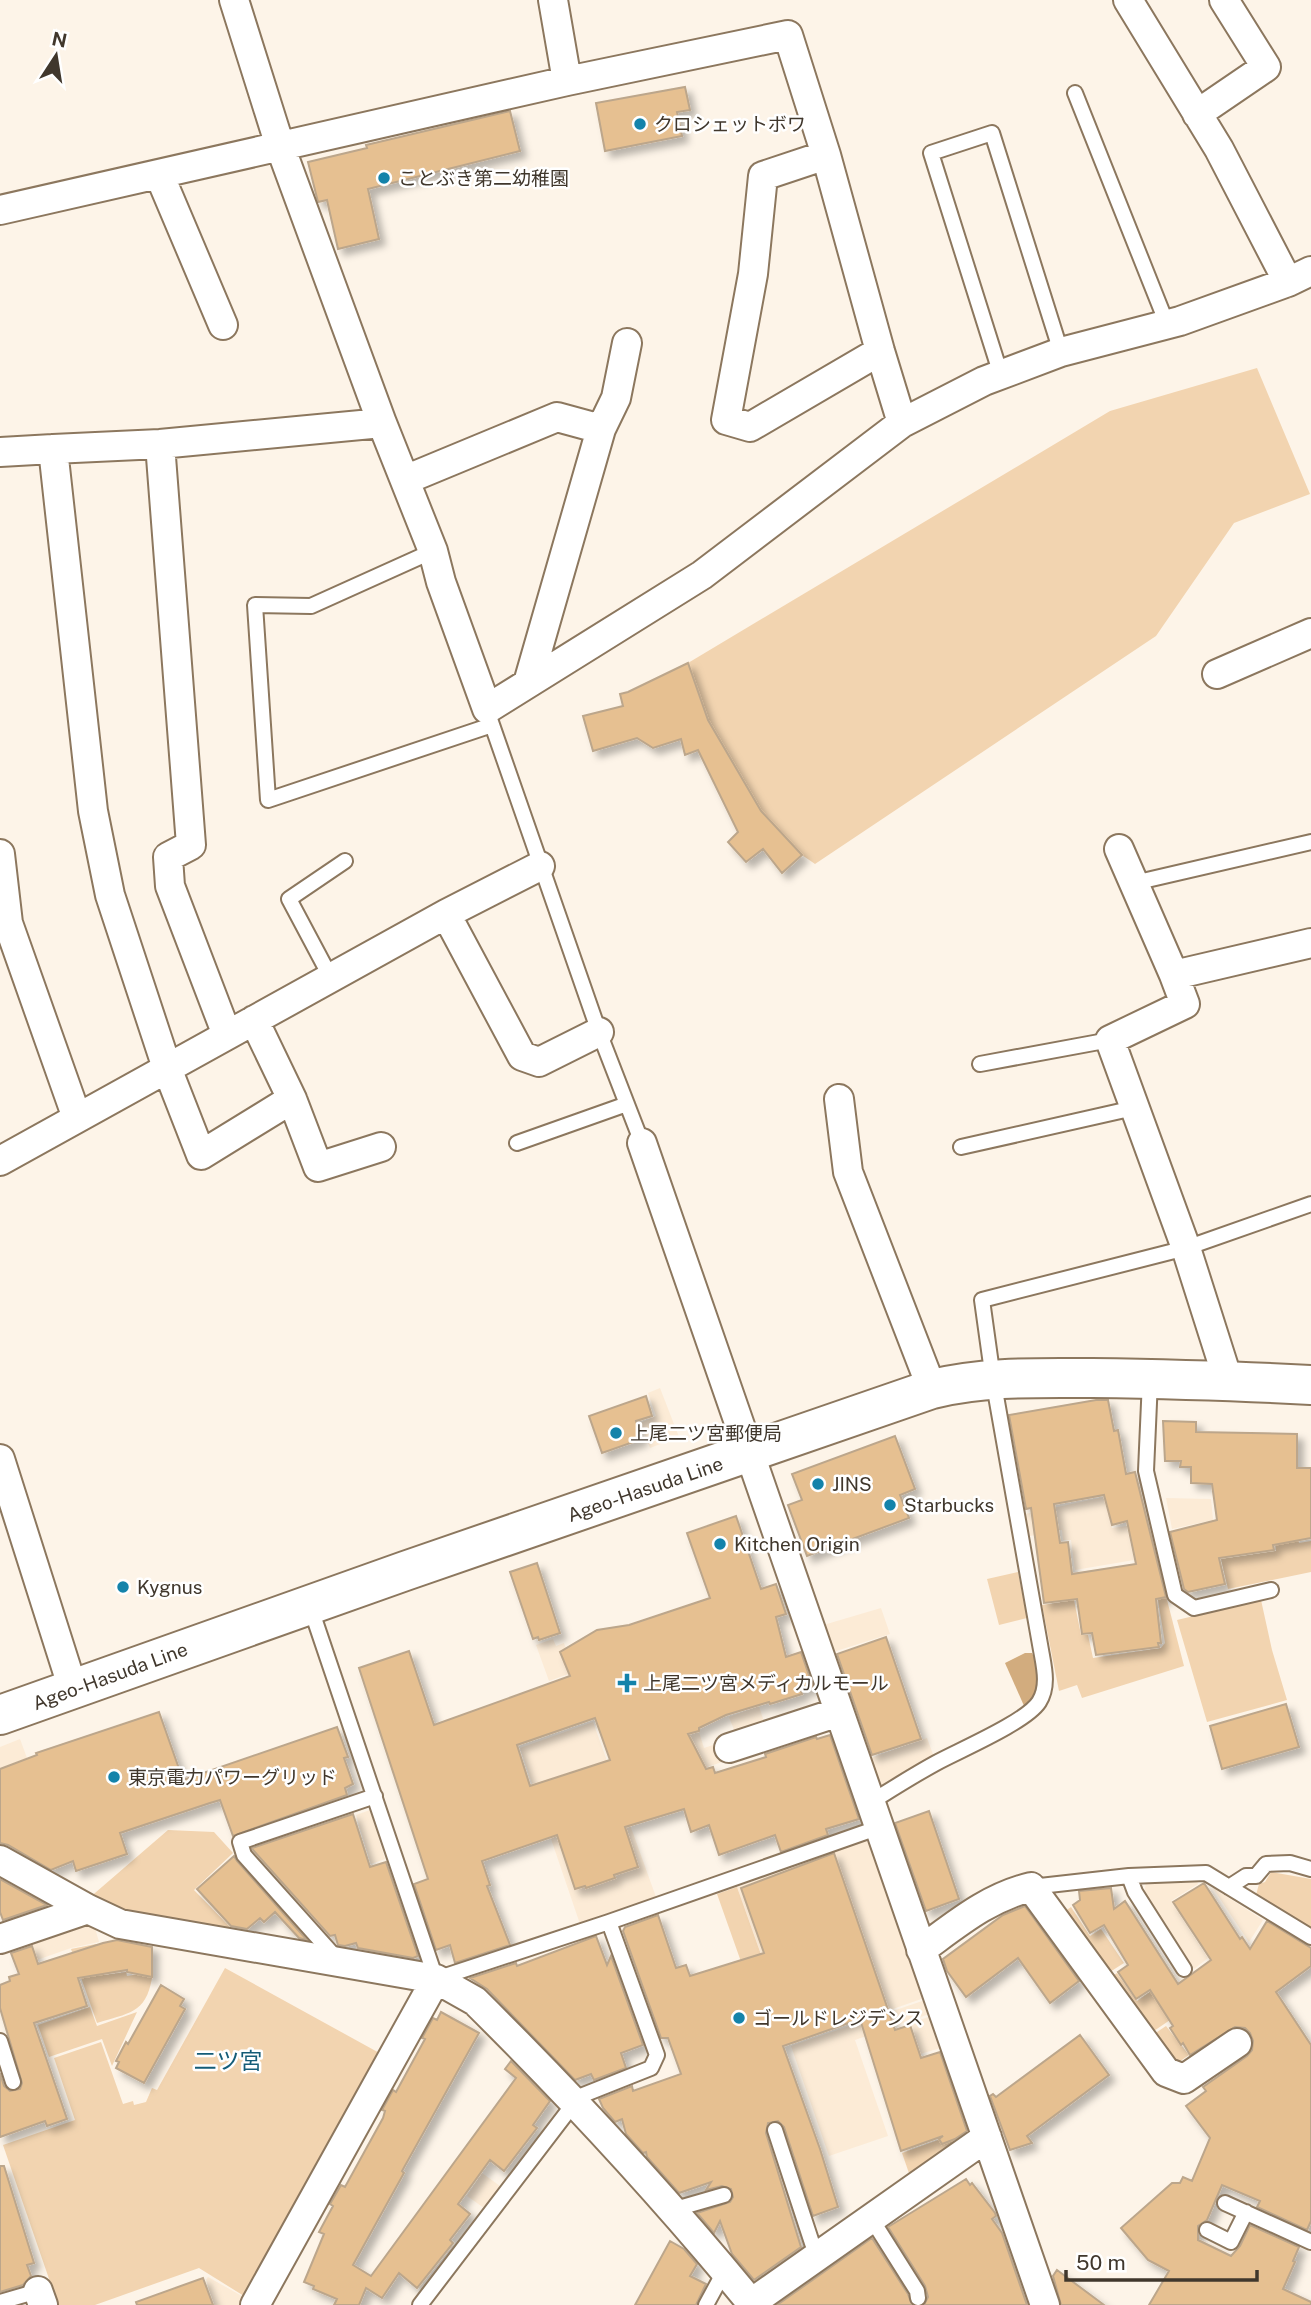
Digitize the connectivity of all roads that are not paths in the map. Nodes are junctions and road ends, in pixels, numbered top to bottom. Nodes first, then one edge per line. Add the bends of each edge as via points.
1 (234, 0) edge
2 (553, 0) edge
3 (1128, 0) edge
4 (1224, 0) edge
5 (567, 81) junction
6 (1075, 93) dead end
7 (1197, 114) junction
8 (280, 146) junction
9 (826, 155) junction
10 (159, 174) junction
11 (0, 210) edge
12 (1299, 277) edge
13 (1167, 324) junction
14 (223, 325) dead end
15 (627, 343) dead end
16 (880, 351) junction
17 (1061, 352) junction
18 (1001, 375) junction
19 (902, 423) junction
20 (382, 424) junction
21 (601, 429) junction
22 (160, 444) junction
23 (54, 449) junction
24 (0, 452) edge
25 (405, 480) junction
26 (433, 551) junction
27 (1311, 633) edge
28 (1217, 674) dead end
29 (528, 683) junction
30 (489, 717) junction
31 (1311, 842) edge
32 (1119, 849) dead end
33 (0, 854) edge
34 (345, 861) dead end
35 (540, 866) junction
36 (1134, 883) junction
37 (446, 914) junction
38 (1311, 943) edge
39 (1174, 975) junction
40 (331, 978) junction
41 (254, 1020) junction
42 (599, 1032) junction
43 (228, 1035) junction
44 (1110, 1040) junction
45 (980, 1065) dead end
46 (167, 1068) junction
47 (292, 1099) junction
48 (839, 1099) dead end
49 (627, 1104) junction
50 (1134, 1108) junction
51 (77, 1118) junction
52 (517, 1143) dead end
53 (642, 1143) joint
54 (381, 1147) dead end
55 (961, 1147) dead end
56 (0, 1161) edge
57 (1311, 1204) edge
58 (1185, 1248) junction
59 (1150, 1378) junction
60 (993, 1379) junction
61 (1228, 1380) junction
62 (1311, 1385) edge
63 (932, 1389) junction
64 (749, 1453) junction
65 (0, 1459) edge
66 (1271, 1590) dead end
67 (310, 1605) junction
68 (73, 1689) junction
69 (839, 1712) junction
70 (0, 1715) edge
71 (729, 1748) dead end
72 (375, 1796) junction
73 (875, 1814) junction
74 (0, 1860) edge
75 (1311, 1869) edge
76 (1129, 1876) junction
77 (1031, 1887) junction
78 (1229, 1887) junction
79 (88, 1909) junction
80 (609, 1922) junction
81 (1311, 1937) edge
82 (0, 1939) edge
83 (921, 1950) junction
84 (341, 1964) junction
85 (1184, 1969) dead end
86 (436, 1979) junction
87 (0, 2041) edge
88 (1237, 2043) dead end
89 (13, 2081) dead end
90 (574, 2100) junction
91 (775, 2130) dead end
92 (988, 2137) junction
93 (724, 2195) dead end
94 (1225, 2203) dead end
95 (672, 2210) junction
96 (1246, 2212) junction
97 (871, 2218) junction
98 (1207, 2230) dead end
99 (1311, 2242) edge
100 (820, 2255) junction
101 (725, 2270) junction
102 (41, 2298) edge
103 (918, 2298) dead end
104 (0, 2302) edge
105 (752, 2304) edge
106 (255, 2305) edge
107 (421, 2305) edge
108 (706, 2305) edge
109 (1045, 2305) edge

1 - 8 street
2 - 5 street
3 - 7 street
4 - 7 street via 1266,67
5 - 8 street
5 - 9 street via 788,36
6 - 13 lane
7 - 12 street
8 - 10 street
8 - 20 street
9 - 16 street
9 - 16 street via 763,176 753,274 726,421 750,427
10 - 11 street
10 - 14 street
12 - 13 street
13 - 17 street
15 - 21 street via 616,398
16 - 19 street
17 - 18 street
17 - 18 lane via 992,133 931,153
18 - 19 street
19 - 29 street via 702,575
20 - 22 street
20 - 25 street
21 - 25 street via 557,417
21 - 29 street
22 - 23 street
22 - 43 street via 191,845 168,857 170,886
23 - 24 street
23 - 46 street via 93,811 110,895
25 - 26 street
26 - 30 street
26 - 30 lane via 311,606 255,605 268,800
27 - 28 street
29 - 30 street
30 - 35 lane
31 - 36 lane
32 - 36 street
33 - 51 street via 8,923
34 - 40 lane via 289,899
35 - 37 street
35 - 42 lane
36 - 39 street
37 - 40 street
37 - 42 street via 522,1056 539,1062
38 - 39 street
39 - 44 street via 1185,1004
40 - 41 street
41 - 43 street
41 - 47 street
42 - 49 lane
43 - 46 street
44 - 45 lane
44 - 50 street
46 - 47 street via 201,1155
46 - 51 street
47 - 54 street via 318,1167
48 - 63 street via 848,1172
49 - 52 lane
49 - 53 lane
50 - 55 lane
50 - 58 street
51 - 56 street
53 - 64 street
57 - 58 lane
58 - 60 lane via 982,1300
58 - 61 street
59 - 60 main road, Ageo-Hasuda Line
59 - 61 main road, Ageo-Hasuda Line
59 - 66 lane via 1146,1471 1175,1595 1194,1608
60 - 63 main road, Ageo-Hasuda Line
60 - 73 lane via 1045,1674 1044,1692 1021,1718 934,1764
61 - 62 main road, Ageo-Hasuda Line
63 - 64 main road, Ageo-Hasuda Line
64 - 67 main road, Ageo-Hasuda Line
64 - 69 street
65 - 68 street
67 - 68 main road, Ageo-Hasuda Line
67 - 72 lane
68 - 70 main road, Ageo-Hasuda Line
69 - 71 street
69 - 73 street
72 - 84 lane via 240,1842 244,1855
72 - 86 lane
73 - 80 lane
73 - 83 street
74 - 79 street
75 - 78 lane via 1290,1863 1266,1864 1256,1876 1246,1876
76 - 77 lane
76 - 78 lane via 1206,1873
76 - 85 lane
77 - 83 street via 1006,1893 978,1908
77 - 88 street via 1166,2072 1184,2079
78 - 81 lane
79 - 82 street
79 - 84 street via 120,1924
80 - 86 lane
80 - 90 lane via 657,2055 651,2067
83 - 92 street
84 - 86 street
86 - 90 street via 475,2001
86 - 106 street
87 - 89 lane
90 - 95 street
90 - 107 lane
91 - 100 lane
92 - 97 street
92 - 109 street
93 - 95 lane
94 - 96 lane
95 - 101 street
96 - 98 lane via 1231,2242
96 - 99 lane
97 - 100 street
97 - 103 lane
100 - 105 street
101 - 105 street
101 - 108 lane
102 - 104 lane

